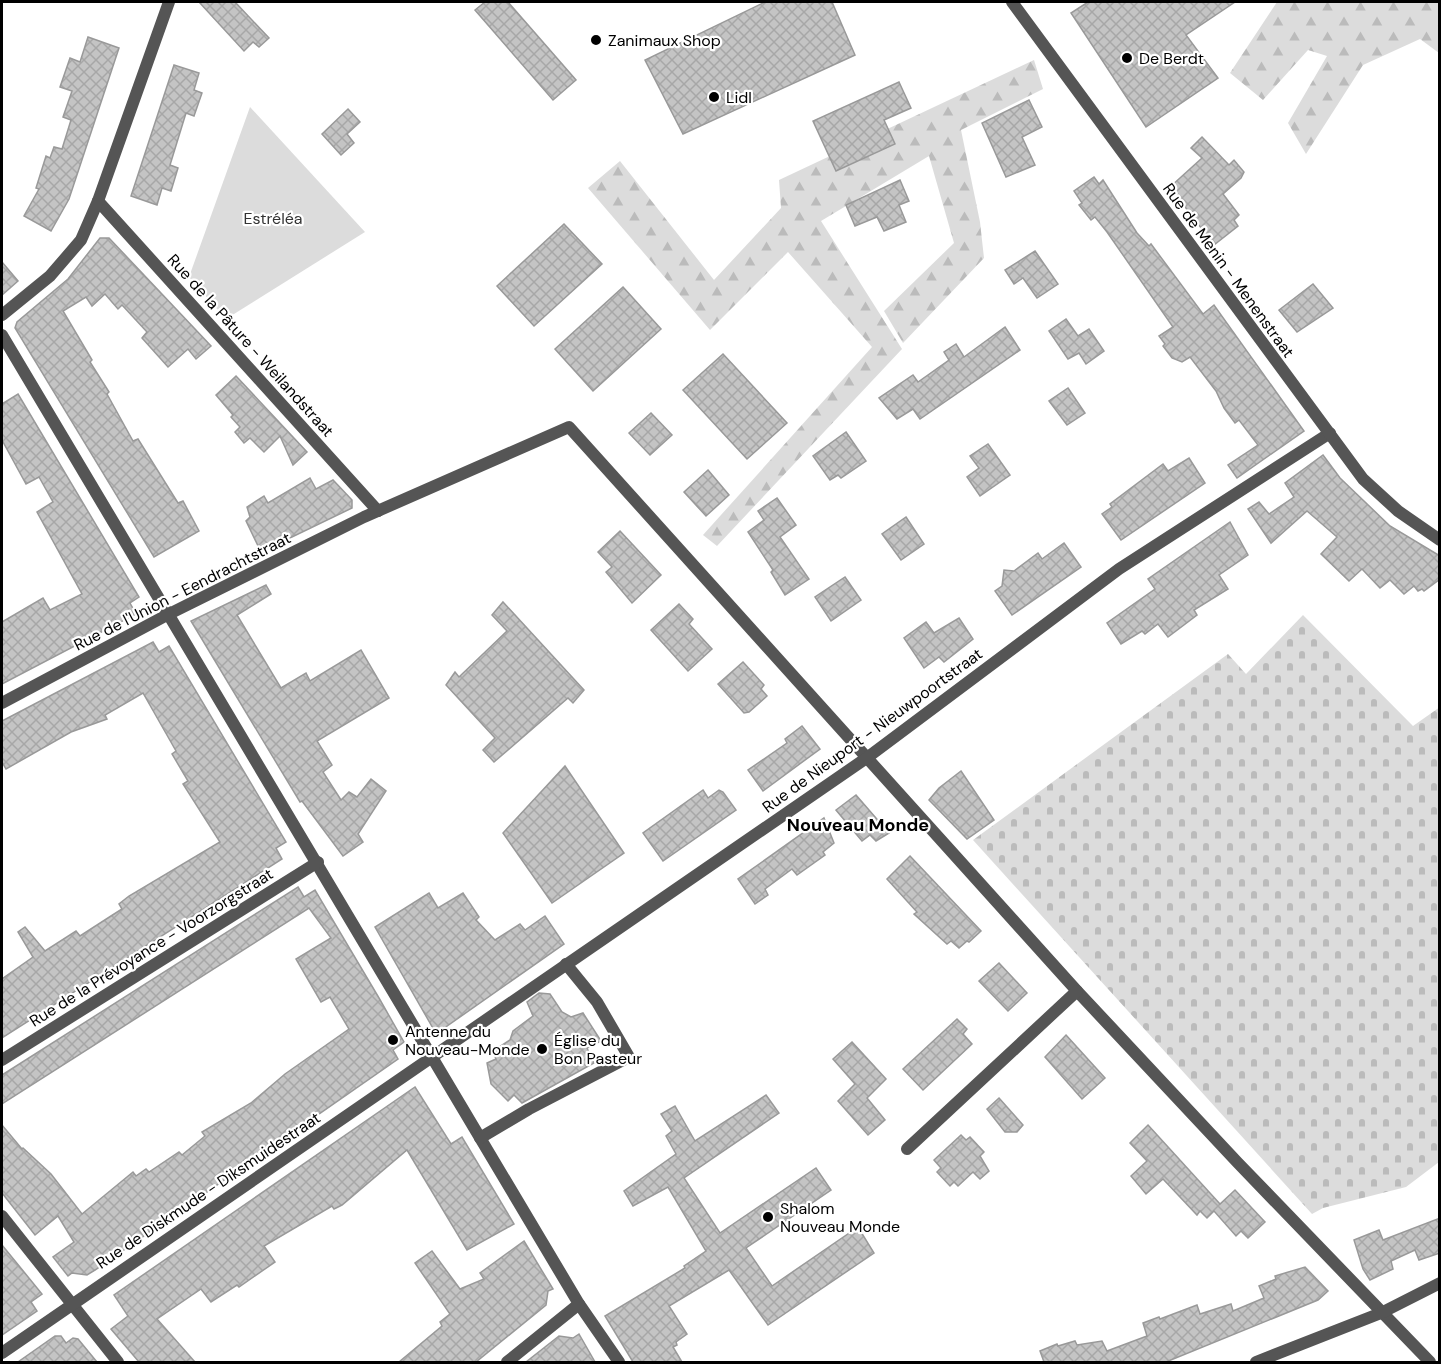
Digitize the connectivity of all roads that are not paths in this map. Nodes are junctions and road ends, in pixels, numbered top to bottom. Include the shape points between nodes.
1 (170, 2) edge
2 (1012, 2) edge
3 (98, 201) junction
4 (2, 315) edge
5 (2, 334) edge
6 (1330, 433) junction
7 (378, 511) junction
8 (1440, 540) edge
9 (167, 615) junction
10 (2, 703) edge
11 (868, 757) junction
12 (318, 862) junction
13 (566, 964) junction
14 (1077, 991) junction
15 (434, 1056) junction
16 (2, 1060) edge
17 (480, 1138) junction
18 (907, 1149) dead end
19 (2, 1216) edge
20 (1440, 1283) edge
21 (579, 1304) junction
22 (70, 1305) junction
23 (1381, 1312) junction
24 (2, 1353) edge
25 (118, 1362) edge
26 (507, 1362) edge
27 (619, 1362) edge
28 (1256, 1362) edge
29 (1430, 1362) edge

1 - 3 street
2 - 6 street, Rue de Menin - Menenstraat
3 - 4 street via 81,240 63,264
3 - 7 street, Rue de la Pâture - Weilandstraat
5 - 9 street
6 - 8 street, Rue de Menin - Menenstraat via 1363,479
6 - 11 street, Rue de Nieuport - Nieuwpoortstraat via 1119,569
7 - 9 street, Rue de l'Union - Eendrachtstraat
7 - 11 street, Rue de l'Union - Eendrachtstraat via 569,427
9 - 10 street, Rue de l'Union - Eendrachtstraat
9 - 12 street
11 - 13 street, Rue de Nieuport - Nieuwpoortstraat
11 - 14 street
12 - 15 street
12 - 16 street, Rue de la Prévoyance - Voorzorgstraat
13 - 15 street, Rue de Nieuport - Nieuwpoortstraat
13 - 17 street via 597,1002 629,1058
14 - 18 street
14 - 23 street
15 - 17 street
15 - 22 street, Rue de Diskmude - Diksmuidestraat
17 - 21 street
19 - 22 street
20 - 23 street
21 - 26 street
21 - 27 street
22 - 24 street, Rue de Diskmude - Diksmuidestraat
22 - 25 street
23 - 28 street
23 - 29 street

